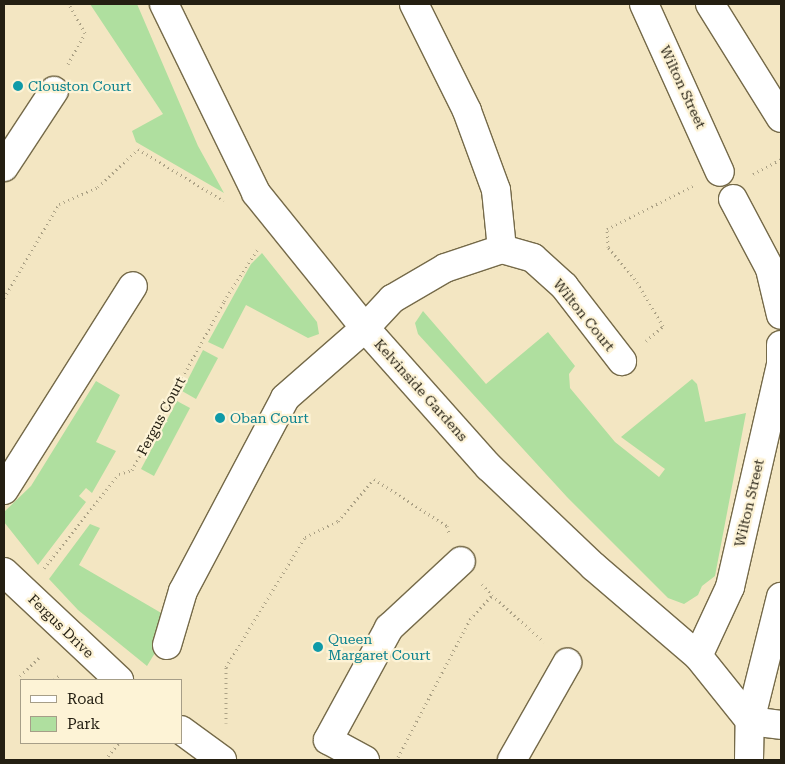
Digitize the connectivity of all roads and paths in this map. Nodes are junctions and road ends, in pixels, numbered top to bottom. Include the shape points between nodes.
1 (69, 4) edge
2 (164, 4) edge
3 (414, 4) edge
4 (644, 4) edge
5 (710, 4) edge
6 (54, 91) joint
7 (781, 118) edge
8 (781, 159) edge
9 (4, 167) edge
10 (720, 172) joint
11 (756, 174) dead end
12 (215, 197) dead end
13 (734, 199) dead end
14 (280, 225) junction
15 (502, 250) junction
16 (133, 286) dead end
17 (4, 298) edge
18 (781, 315) edge
19 (365, 328) junction
20 (781, 346) edge
21 (622, 361) joint
22 (4, 490) edge
23 (419, 510) dead end
24 (461, 560) dead end
25 (4, 572) edge
26 (26, 592) junction
27 (781, 597) edge
28 (167, 645) dead end
29 (41, 656) dead end
30 (698, 656) junction
31 (567, 663) joint
32 (60, 675) dead end
33 (20, 676) dead end
34 (55, 679) edge
35 (118, 679) edge
36 (750, 720) junction
37 (781, 725) edge
38 (182, 731) edge
39 (118, 744) edge
40 (108, 756) dead end
41 (216, 756) edge
42 (365, 760) edge
43 (396, 760) edge
44 (512, 760) edge
45 (749, 760) edge

1 - 6 path via 85,32
2 - 14 street, Kelvinside Gardens via 256,193
3 - 15 street via 467,111 496,190
4 - 10 street, Wilton Street
5 - 7 street
6 - 9 street
8 - 11 path
10 - 21 path via 607,229 608,247 635,279 664,326
12 - 17 path via 138,149 98,187 58,204
13 - 18 street via 770,269
14 - 19 street, Kelvinside Gardens
14 - 26 path, Fergus Court via 248,258 132,470 119,474
15 - 19 street via 445,268 392,299
15 - 21 street, Wilton Court via 533,258 564,286
16 - 22 street
19 - 28 street via 285,398 183,591
19 - 30 street, Kelvinside Gardens via 489,466 593,566
20 - 30 street, Wilton Street via 781,365 730,587
23 - 41 path via 374,479 338,521 305,537 226,667 226,726
24 - 42 street via 389,628 328,740
25 - 26 street, Fergus Drive
26 - 35 street, Fergus Drive via 63,632
27 - 36 street
29 - 33 path
30 - 36 street, Kelvinside Gardens
31 - 43 path via 492,595 465,627
31 - 44 street
32 - 34 path
36 - 37 street
36 - 45 street
38 - 41 street
39 - 40 path

